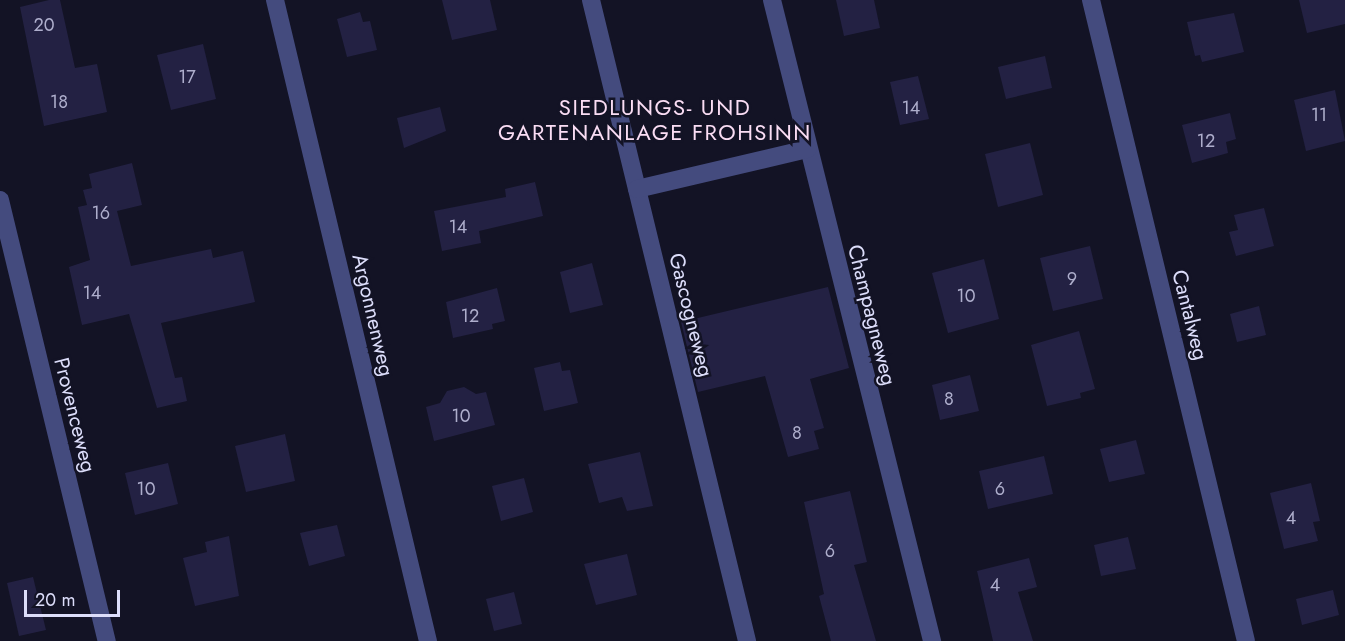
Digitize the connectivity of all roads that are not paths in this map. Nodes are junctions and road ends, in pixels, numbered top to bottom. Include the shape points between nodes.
1 (275, 0) edge
2 (591, 0) edge
3 (772, 0) edge
4 (1090, 0) edge
5 (807, 149) junction
6 (637, 189) junction
7 (0, 200) edge
8 (107, 641) edge
9 (428, 641) edge
10 (747, 641) edge
11 (932, 641) edge
12 (1246, 641) edge

1 - 9 lane, Argonnenweg
2 - 6 lane, Gascogneweg
3 - 5 lane, Champagneweg
4 - 12 lane, Cantalweg
5 - 6 lane
5 - 11 lane, Champagneweg
6 - 10 lane, Gascogneweg
7 - 8 lane, Provenceweg

